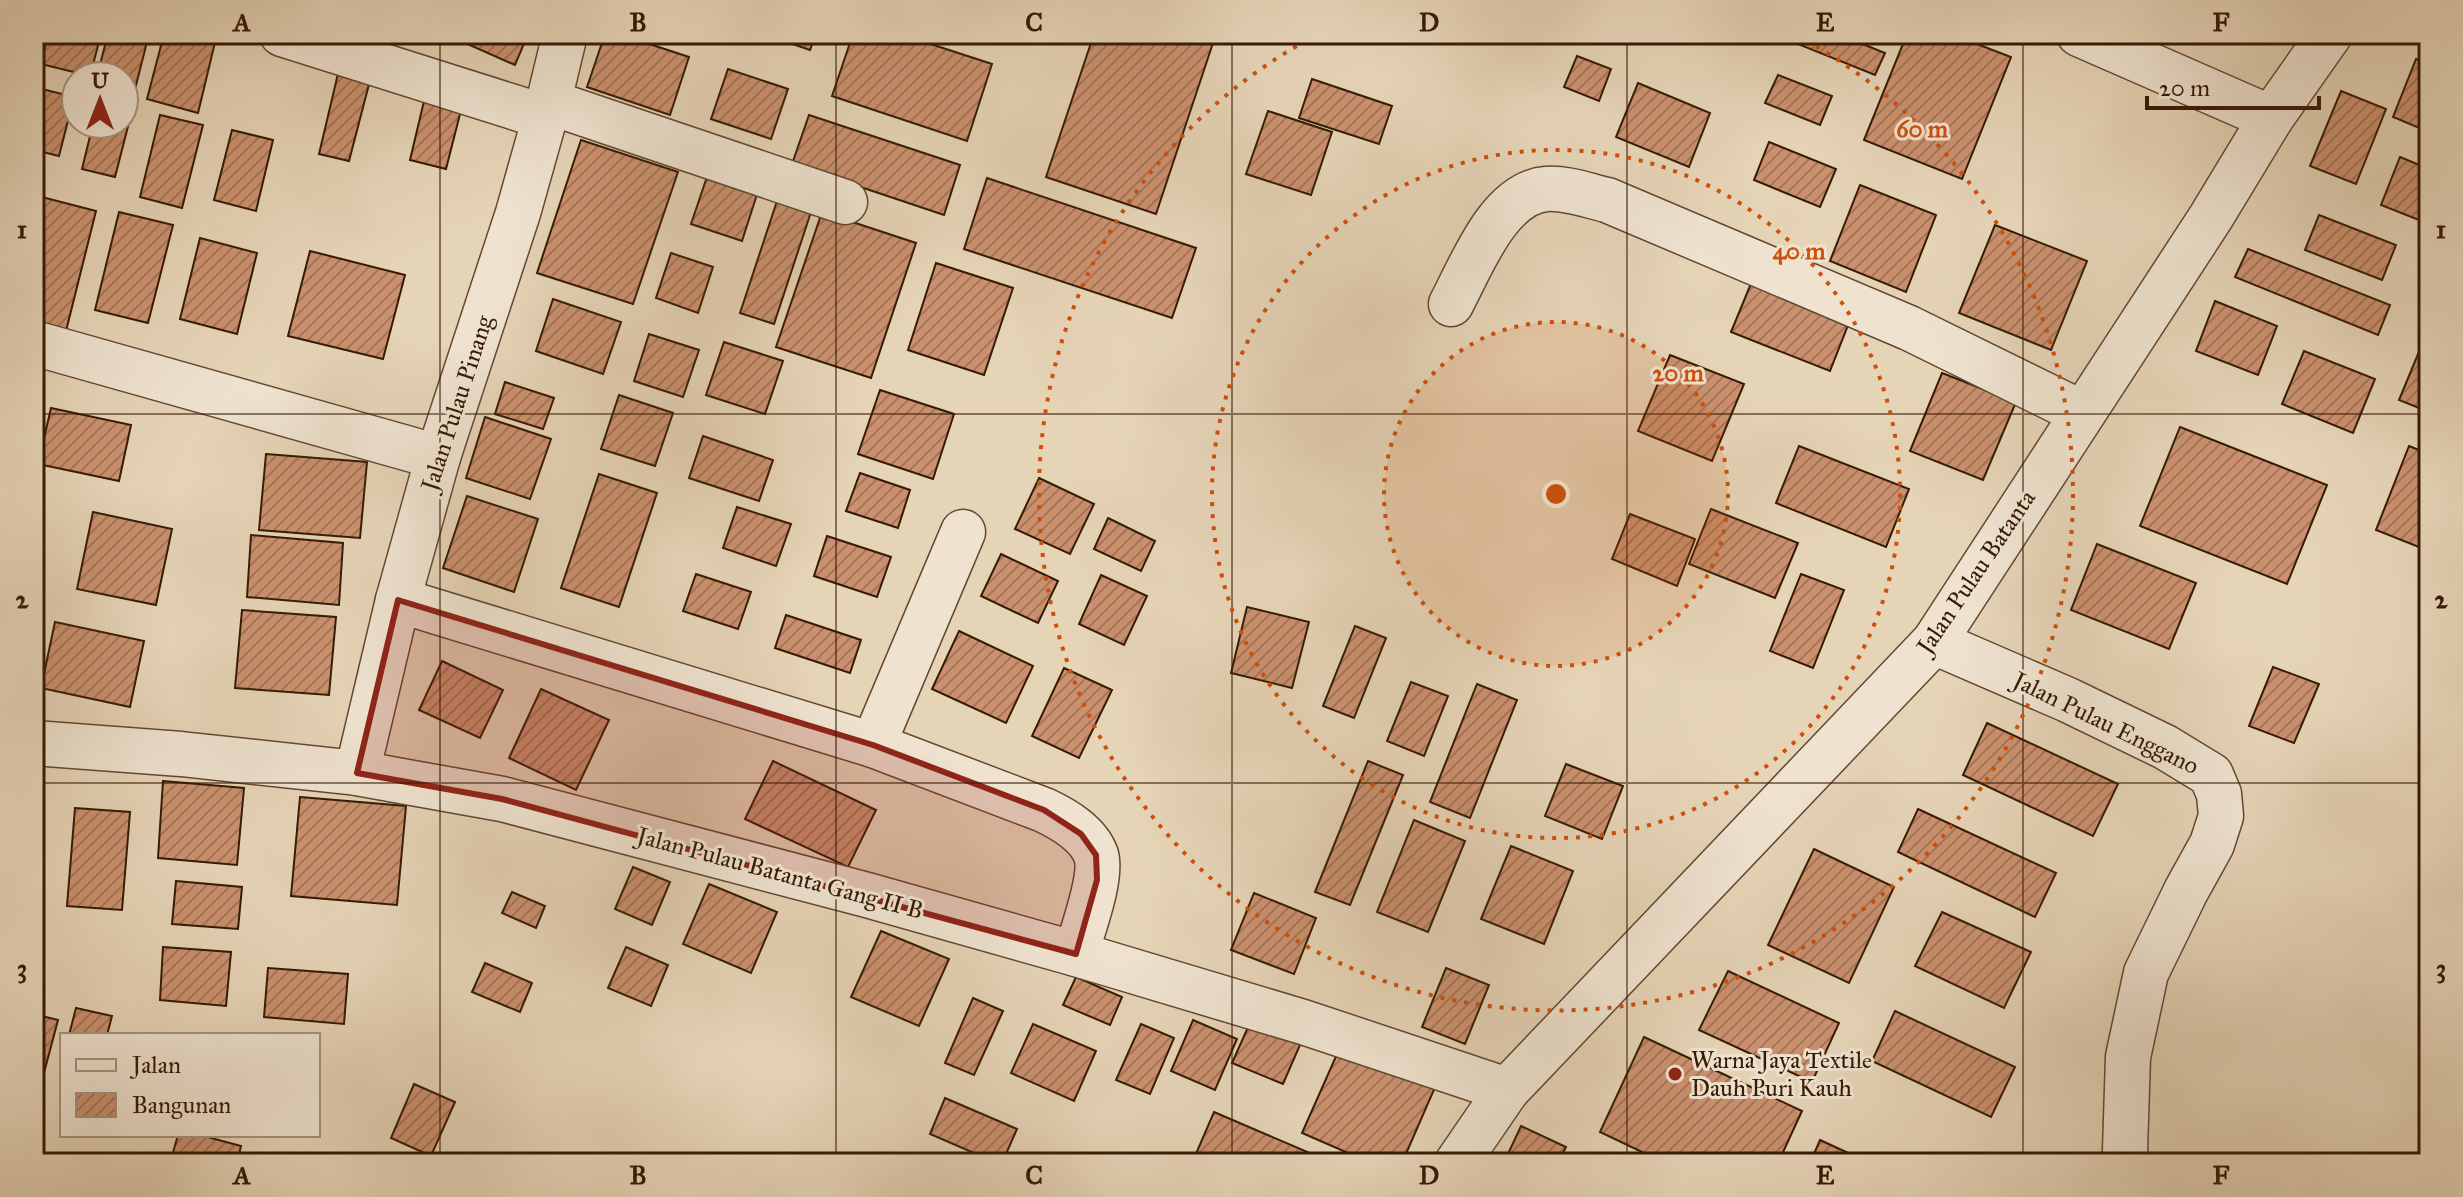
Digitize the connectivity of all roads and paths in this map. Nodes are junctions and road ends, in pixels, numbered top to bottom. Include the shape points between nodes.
1 (282, 34) edge
2 (565, 34) edge
3 (2079, 34) edge
4 (2330, 34) edge
5 (547, 110) junction
6 (2271, 118) junction
7 (845, 202) dead end
8 (1451, 304) dead end
9 (34, 343) edge
10 (2082, 413) junction
11 (438, 457) junction
12 (963, 532) dead end
13 (398, 600) junction
14 (1934, 642) junction
15 (34, 743) edge
16 (873, 745) junction
17 (357, 773) junction
18 (1076, 954) junction
19 (1507, 1090) junction
20 (1457, 1163) edge
21 (2127, 1163) edge

1 - 5 street
2 - 5 street, Jalan Pulau Pinang
3 - 6 street
4 - 6 street, Jalan Pulau Batanta
5 - 7 street
5 - 11 street, Jalan Pulau Pinang
6 - 10 street, Jalan Pulau Batanta
8 - 10 street via 1491,229 1517,198 1546,189 1573,193 1607,200 1909,328
9 - 11 street
10 - 14 street, Jalan Pulau Batanta
11 - 13 street, Jalan Pulau Pinang
12 - 16 street
13 - 16 street
13 - 17 street, Jalan Pulau Pinang
14 - 19 street, Jalan Pulau Batanta
14 - 21 street, Jalan Pulau Enggano via 2165,747 2211,775 2219,794 2221,816 2212,844 2146,973 2128,1057
15 - 17 street, Jalan Pulau Batanta Gang II B
16 - 18 street via 1044,810 1081,834 1096,855 1097,880
17 - 18 street, Jalan Pulau Batanta Gang II B via 502,799
18 - 19 street, Jalan Pulau Batanta Gang II B
19 - 20 street, Jalan Pulau Batanta

